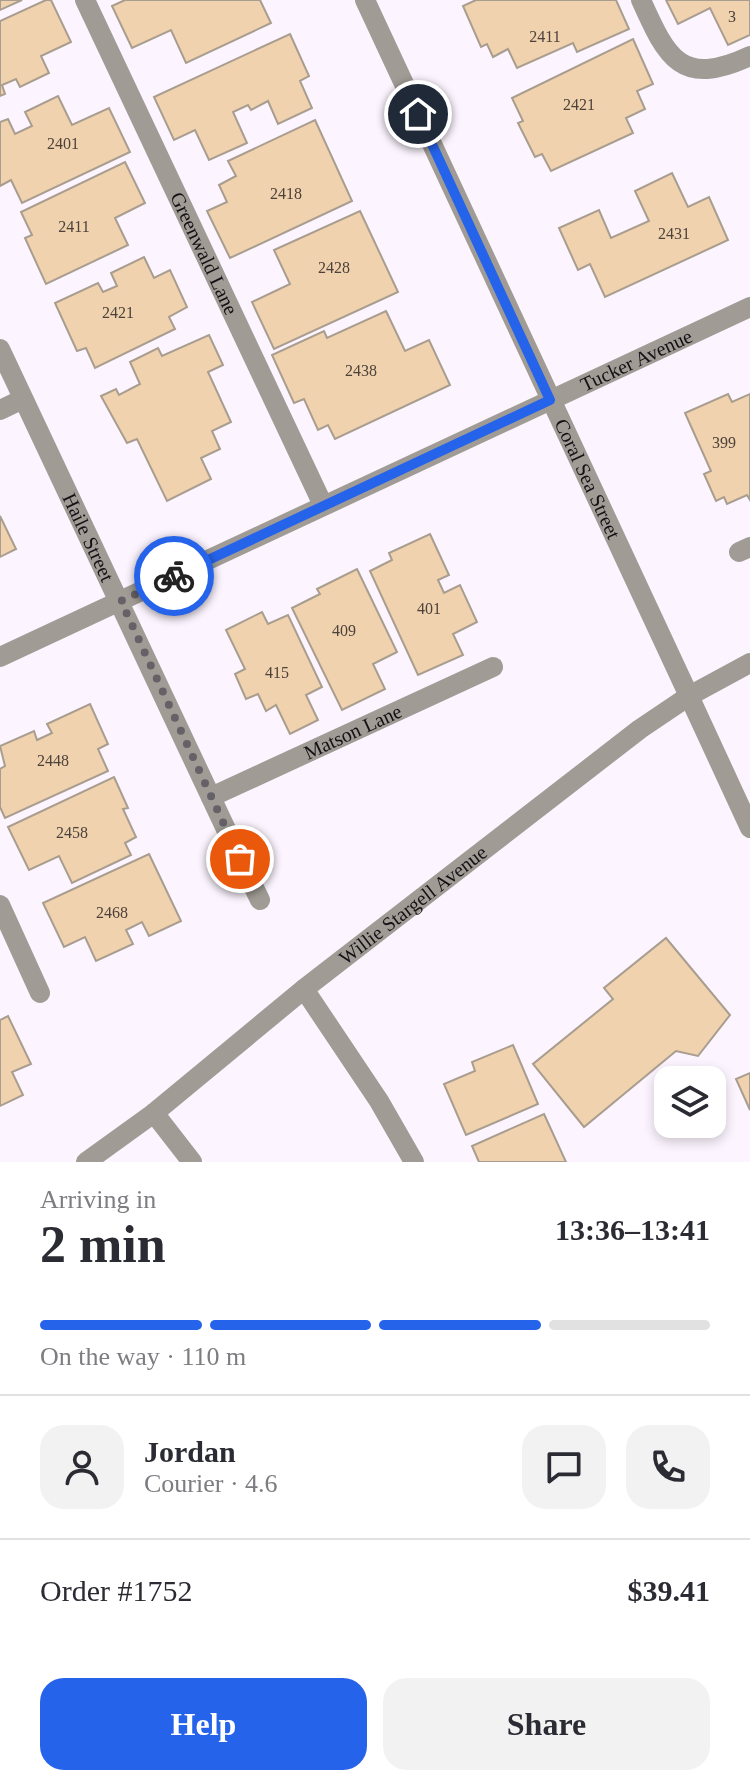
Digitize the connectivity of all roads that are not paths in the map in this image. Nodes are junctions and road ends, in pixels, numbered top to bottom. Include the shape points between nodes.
1 (85, 0) edge
2 (365, 0) edge
3 (641, 0) edge
4 (750, 56) edge
5 (750, 307) edge
6 (0, 349) edge
7 (23, 399) junction
8 (550, 400) junction
9 (0, 410) edge
10 (323, 505) junction
11 (121, 601) junction
12 (0, 657) edge
13 (750, 663) edge
14 (493, 667) dead end
15 (689, 696) junction
16 (211, 797) junction
17 (750, 828) edge
18 (260, 900) dead end
19 (0, 905) edge
20 (304, 989) junction
21 (40, 993) dead end
22 (154, 1113) junction
23 (86, 1162) edge
24 (192, 1162) edge
25 (414, 1162) edge

1 - 10 street, Greenwald Lane
2 - 8 street, Coral Sea Street
3 - 4 street via 663,48 685,65 713,70
5 - 8 street, Tucker Avenue
6 - 7 street, Haile Street
7 - 9 street
7 - 11 street, Haile Street
8 - 10 street, Tucker Avenue
8 - 15 street, Coral Sea Street
10 - 11 street, Tucker Avenue
11 - 12 street, Tucker Avenue
11 - 16 street, Haile Street
13 - 15 street, Willie Stargell Avenue
14 - 16 street, Matson Lane
15 - 17 street, Coral Sea Street
15 - 20 street, Willie Stargell Avenue
16 - 18 street, Haile Street
19 - 21 street
20 - 22 street, Willie Stargell Avenue
20 - 25 street
22 - 23 street, Willie Stargell Avenue
22 - 24 street

